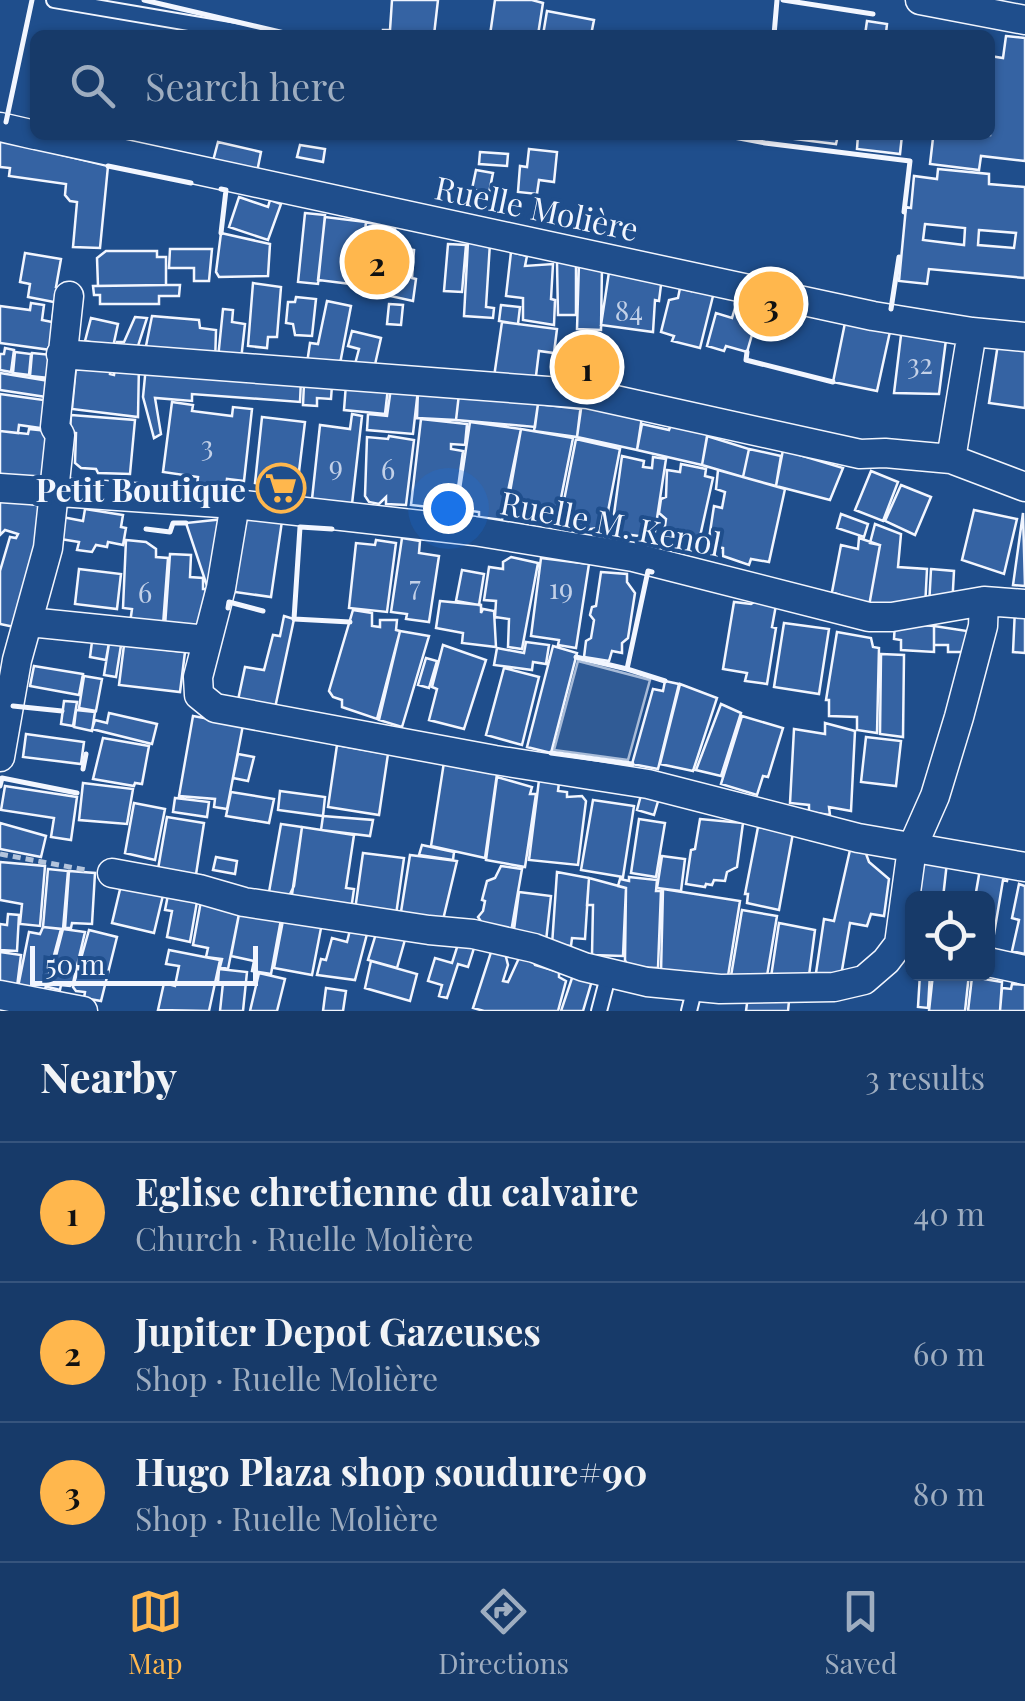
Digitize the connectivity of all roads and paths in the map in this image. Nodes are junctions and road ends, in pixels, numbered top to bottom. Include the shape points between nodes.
1 (54, 0) edge
2 (920, 0) edge
3 (1025, 20) edge
4 (231, 30) edge
5 (0, 127) edge
6 (30, 134) edge
7 (59, 140) edge
8 (68, 296) dead end
9 (972, 332) junction
10 (1025, 337) edge
11 (60, 354) junction
12 (951, 459) junction
13 (1025, 487) edge
14 (0, 488) edge
15 (53, 494) junction
16 (234, 504) junction
17 (984, 600) junction
18 (1025, 604) edge
19 (30, 622) junction
20 (207, 640) junction
21 (0, 757) edge
22 (912, 848) junction
23 (0, 854) edge
24 (1025, 867) edge
25 (112, 874) joint
26 (909, 891) edge
27 (905, 947) edge
28 (995, 964) edge
29 (1025, 970) edge
30 (609, 973) junction
31 (0, 995) edge
32 (692, 999) edge
33 (84, 1011) edge
34 (600, 1011) edge

1 - 4 lane
2 - 3 street
5 - 6 street, Ruelle Molière
7 - 9 street, Ruelle Molière
8 - 11 street
9 - 10 street, Ruelle Molière
9 - 12 street
11 - 12 street via 588,394 860,454
11 - 15 street
12 - 13 street
14 - 15 street, Ruelle M. Kenol
15 - 16 street, Ruelle M. Kenol
15 - 19 street
16 - 17 street, Ruelle M. Kenol via 632,557 869,617
16 - 20 street
17 - 18 street, Ruelle M. Kenol
17 - 22 street via 959,717
19 - 20 street
19 - 21 street
20 - 22 street via 199,695 214,708 648,784
22 - 24 street
22 - 26 street
23 - 25 path
25 - 30 street via 244,902 473,934
27 - 32 street via 864,980
28 - 29 street
30 - 32 street
30 - 34 lane
31 - 33 street

